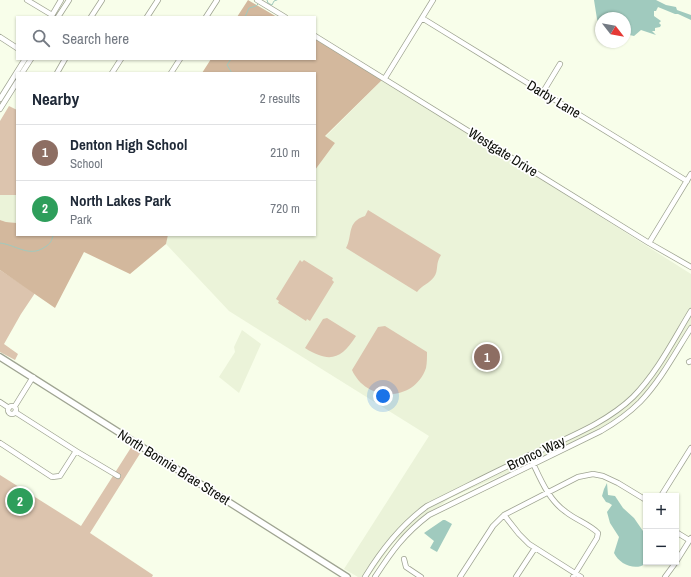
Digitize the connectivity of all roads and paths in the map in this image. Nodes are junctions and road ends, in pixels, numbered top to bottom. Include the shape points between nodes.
1 (27, 0) edge
2 (62, 0) edge
3 (70, 0) edge
4 (102, 0) edge
5 (158, 0) edge
6 (217, 0) edge
7 (257, 0) edge
8 (433, 0) edge
9 (51, 16) edge
10 (59, 16) edge
11 (92, 16) edge
12 (148, 16) edge
13 (207, 16) edge
14 (282, 16) edge
15 (422, 18) junction
16 (0, 37) edge
17 (316, 37) edge
18 (16, 47) edge
19 (24, 60) edge
20 (30, 60) edge
21 (64, 60) edge
22 (120, 60) edge
23 (179, 60) edge
24 (560, 64) dead end
25 (17, 72) edge
26 (23, 72) edge
27 (58, 72) edge
28 (113, 72) edge
29 (172, 72) edge
30 (16, 73) edge
31 (385, 78) junction
32 (16, 84) edge
33 (0, 85) edge
34 (6, 89) junction
35 (543, 92) junction
36 (0, 99) edge
37 (0, 109) edge
38 (691, 174) edge
39 (687, 180) junction
40 (649, 243) junction
41 (691, 267) edge
42 (691, 311) edge
43 (691, 328) edge
44 (0, 357) edge
45 (33, 377) junction
46 (0, 402) edge
47 (15, 406) junction
48 (9, 408) junction
49 (15, 412) junction
50 (0, 443) edge
51 (691, 448) edge
52 (76, 451) junction
53 (529, 455) junction
54 (533, 464) junction
55 (118, 476) dead end
56 (547, 492) junction
57 (663, 493) edge
58 (643, 498) edge
59 (504, 515) junction
60 (679, 534) edge
61 (690, 539) edge
62 (535, 548) junction
63 (679, 557) edge
64 (404, 559) dead end
65 (674, 565) edge
66 (574, 575) edge
67 (347, 577) edge
68 (365, 577) edge
69 (375, 577) edge
70 (421, 577) edge
71 (460, 577) edge
72 (516, 577) edge
73 (581, 577) edge
74 (665, 577) edge

1 - 9 street
2 - 9 street
3 - 10 street
4 - 11 street
5 - 12 street
6 - 13 street
7 - 14 street
8 - 15 street
15 - 31 street
15 - 35 street, Darby Lane
16 - 18 street
17 - 31 street, Westgate Drive
19 - 25 street
20 - 26 street
21 - 27 street
22 - 28 street
23 - 29 street
24 - 35 street
30 - 34 street
31 - 40 street, Westgate Drive
32 - 37 street
33 - 34 street
34 - 36 street
35 - 39 street, Darby Lane
38 - 39 street
39 - 40 street
40 - 41 street, Westgate Drive
42 - 53 street, Bronco Way via 648,380 624,405 582,431
43 - 54 street, Bronco Way via 655,384 631,410 601,431
44 - 45 main road, North Bonnie Brae Street
45 - 47 street
45 - 67 main road, North Bonnie Brae Street
46 - 48 street
47 - 48 street
47 - 49 street
48 - 49 street via 10,413
49 - 52 street
50 - 52 street via 52,476 60,476
51 - 57 street
52 - 55 street
53 - 54 street
53 - 68 street, Bronco Way via 427,506 392,538
54 - 56 street
54 - 69 street, Bronco Way via 429,515 395,546
56 - 58 street via 582,476 598,475 613,480
56 - 59 street
56 - 66 street via 565,512 598,534
59 - 62 street via 519,534
59 - 71 street via 493,526
60 - 61 street
61 - 63 street
62 - 66 street
62 - 72 street
64 - 70 street via 406,567
65 - 74 street
66 - 73 street

